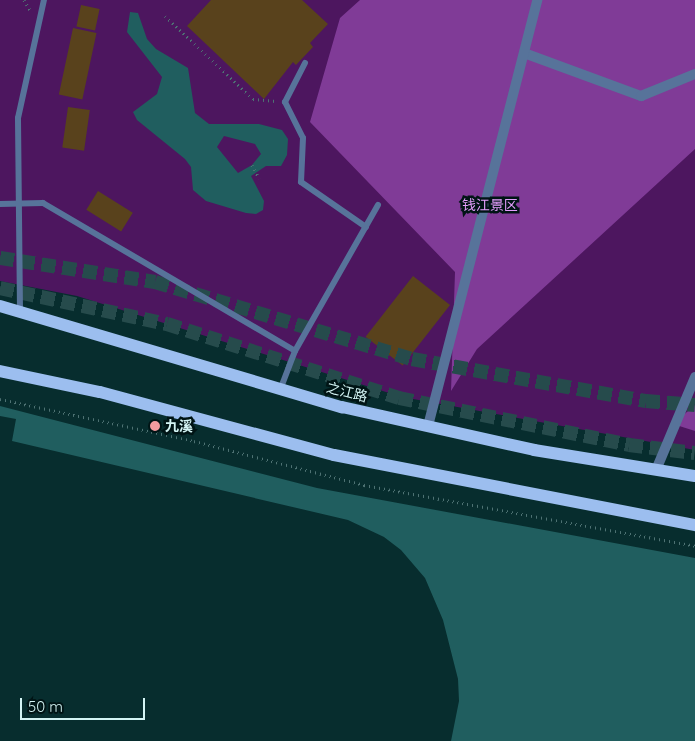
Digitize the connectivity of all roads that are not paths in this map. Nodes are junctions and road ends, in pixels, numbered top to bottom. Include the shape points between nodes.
1 (44, 0) edge
2 (537, 0) edge
3 (524, 52) junction
4 (305, 63) dead end
5 (695, 74) edge
6 (0, 204) edge
7 (378, 205) dead end
8 (366, 228) junction
9 (0, 306) edge
10 (20, 311) junction
11 (295, 351) junction
12 (0, 371) edge
13 (695, 377) edge
14 (280, 390) junction
15 (428, 426) junction
16 (656, 470) junction
17 (695, 476) edge
18 (695, 526) edge

1 - 10 lane via 18,118
2 - 3 street
3 - 5 street via 641,96
3 - 15 street
4 - 8 lane via 285,102 303,138 301,182
6 - 11 lane via 43,203
7 - 8 lane
8 - 11 lane
9 - 10 main road, 之江路
10 - 14 main road, 之江路
11 - 14 lane
12 - 18 main road via 100,392 334,455
13 - 16 street
14 - 15 main road, 之江路
15 - 16 main road, 之江路 via 534,450
16 - 17 main road, 之江路

